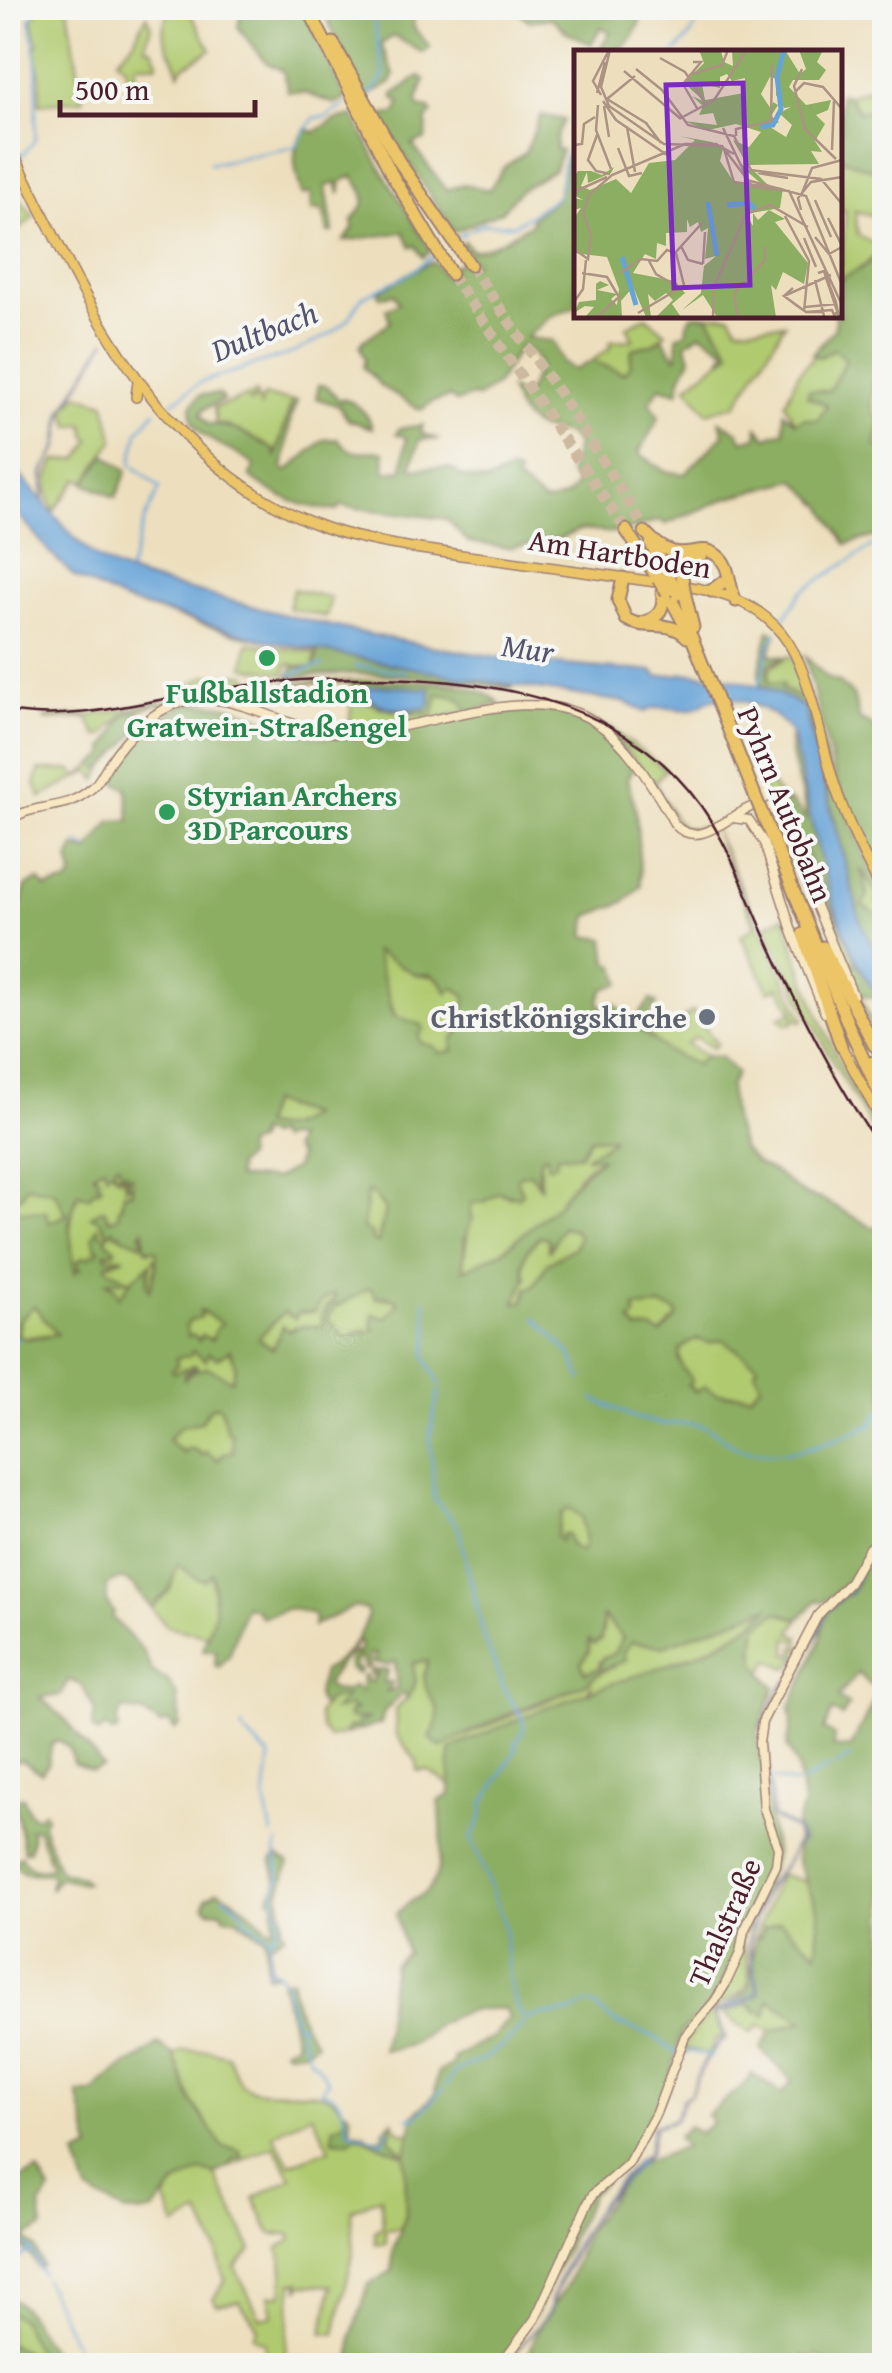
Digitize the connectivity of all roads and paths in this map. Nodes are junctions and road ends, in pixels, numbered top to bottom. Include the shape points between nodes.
1 (308, 8) edge
2 (316, 8) edge
3 (350, 86) junction
4 (367, 117) junction
5 (8, 142) edge
6 (470, 265) tunnel mouth
7 (451, 274) tunnel mouth
8 (138, 380) junction
9 (136, 397) dead end
10 (626, 530) tunnel mouth
11 (606, 575) joint
12 (636, 580) joint
13 (622, 585) junction
14 (668, 586) junction
15 (721, 588) junction
16 (736, 600) joint
17 (700, 649) junction
18 (762, 805) junction
19 (8, 818) edge
20 (728, 819) junction
21 (759, 831) junction
22 (788, 882) junction
23 (884, 895) edge
24 (815, 930) junction
25 (841, 1046) junction
26 (874, 1046) junction
27 (884, 1064) edge
28 (884, 1084) edge
29 (884, 1104) edge
30 (884, 1125) edge
31 (884, 1536) edge
32 (500, 2366) edge

1 - 3 highway
2 - 3 highway
3 - 4 highway
4 - 6 highway
4 - 7 highway
5 - 8 main road, Am Hartboden via 96,317
8 - 9 main road
8 - 11 main road, Am Hartboden via 217,466 294,515 378,542
10 - 14 highway, Pyhrn Autobahn
11 - 13 highway
12 - 13 highway
12 - 15 main road, Am Hartboden
13 - 14 highway via 624,612 640,622 658,615
13 - 17 highway via 619,607 629,622 673,626
14 - 15 highway, bridge via 689,561 707,555 722,565
14 - 15 highway, Pyhrn Autobahn via 644,529 673,554 718,555 726,568
14 - 17 highway, Pyhrn Autobahn
14 - 17 highway, Pyhrn Autobahn
15 - 16 highway
16 - 23 main road, Am Hartboden via 796,653 836,789
17 - 18 highway, Pyhrn Autobahn
18 - 20 main road
18 - 21 main road via 752,814
18 - 22 highway, Pyhrn Autobahn
18 - 24 highway, Pyhrn Autobahn
18 - 26 main road via 779,816
19 - 20 main road via 83,794 136,730 163,710 190,700 222,700 303,728 350,733 507,706 567,710 613,733 674,825 701,834
20 - 21 main road via 746,819
21 - 25 main road
22 - 25 highway
22 - 29 highway, Pyhrn Autobahn
24 - 26 highway
24 - 28 highway, Pyhrn Autobahn
25 - 30 main road
26 - 27 main road
31 - 32 main road, Thalstraße via 818,1614 762,1722 764,1808 778,1848 776,1865 725,1985 689,2028 667,2092 635,2151 594,2194 535,2319

